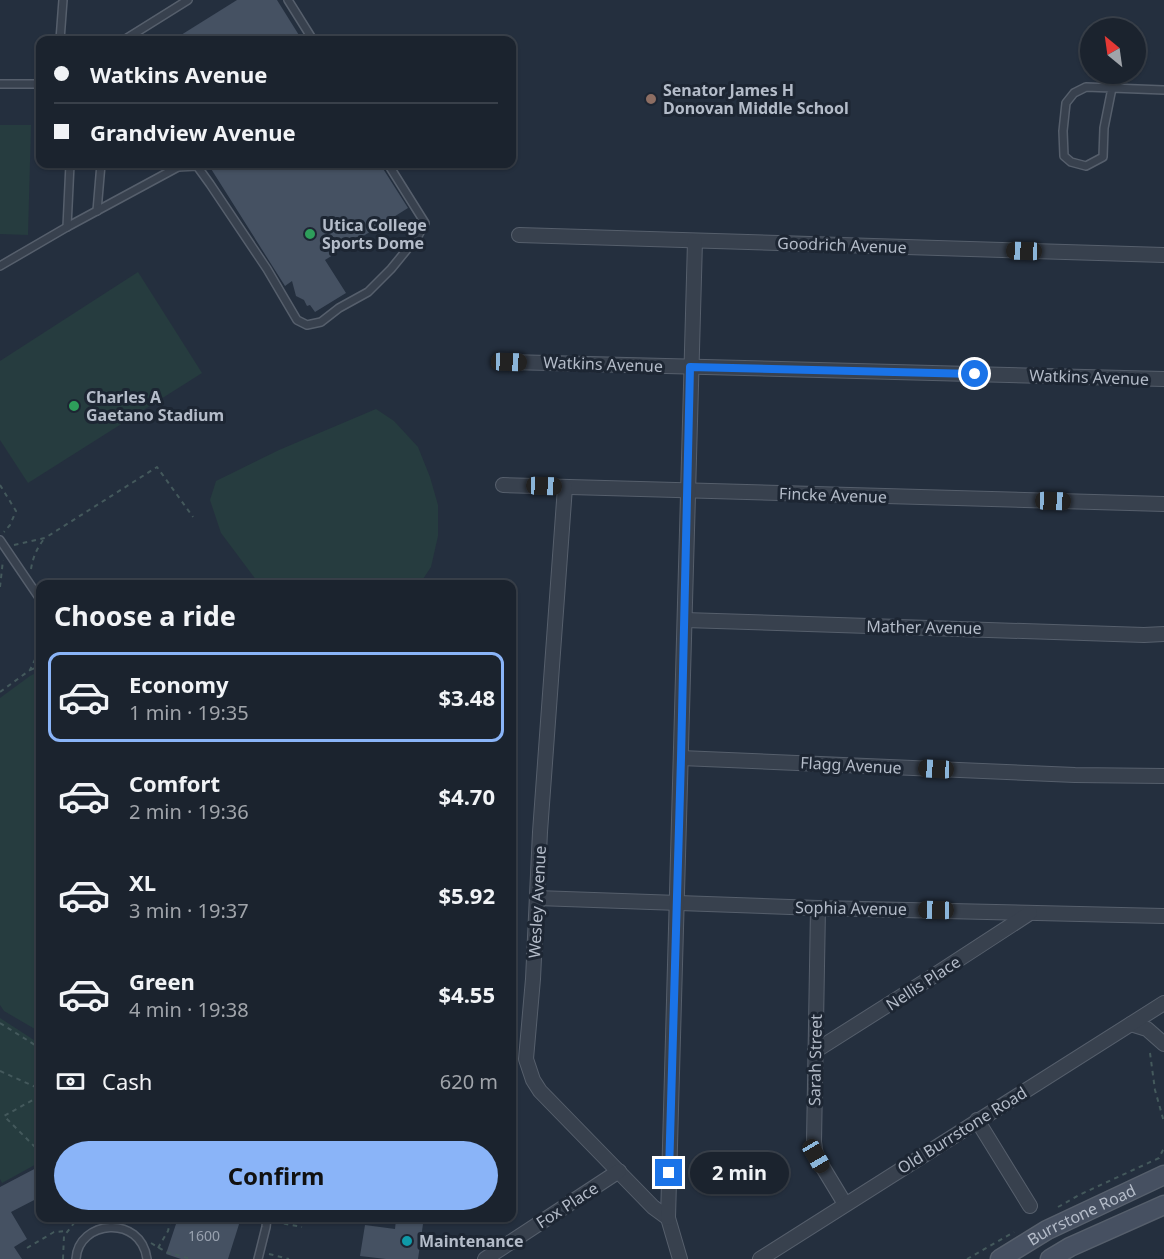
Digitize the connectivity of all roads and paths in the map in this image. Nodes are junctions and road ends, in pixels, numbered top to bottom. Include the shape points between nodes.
1 (63, 0) edge
2 (188, 0) edge
3 (288, 0) edge
4 (60, 36) edge
5 (130, 36) edge
6 (310, 36) edge
7 (0, 84) edge
8 (36, 84) edge
9 (1112, 88) junction
10 (1164, 90) edge
11 (70, 168) edge
12 (101, 168) edge
13 (172, 168) edge
14 (198, 168) edge
15 (391, 168) edge
16 (97, 211) junction
17 (68, 227) junction
18 (519, 235) dead end
19 (695, 241) junction
20 (1164, 255) edge
21 (0, 266) edge
22 (509, 362) dead end
23 (690, 367) junction
24 (1164, 380) edge
25 (503, 485) dead end
26 (0, 486) edge
27 (565, 487) junction
28 (687, 490) junction
29 (1164, 504) edge
30 (193, 517) dead end
31 (45, 538) junction
32 (2, 541) edge
33 (29, 580) junction
34 (0, 587) edge
35 (36, 592) edge
36 (685, 620) junction
37 (1164, 634) edge
38 (36, 657) edge
39 (36, 668) edge
40 (30, 670) junction
41 (0, 692) edge
42 (681, 758) junction
43 (1164, 776) edge
44 (537, 898) junction
45 (677, 903) junction
46 (819, 908) junction
47 (1030, 913) junction
48 (1164, 916) edge
49 (1164, 1003) edge
50 (0, 1023) edge
51 (1131, 1024) junction
52 (1164, 1044) edge
53 (35, 1045) joint
54 (36, 1049) edge
55 (815, 1051) junction
56 (1150, 1053) dead end
57 (0, 1071) edge
58 (36, 1087) edge
59 (36, 1098) edge
60 (1, 1117) edge
61 (977, 1120) junction
62 (1164, 1122) edge
63 (36, 1148) edge
64 (619, 1170) junction
65 (1164, 1175) edge
66 (845, 1204) junction
67 (1164, 1205) edge
68 (1030, 1206) dead end
69 (668, 1218) junction
70 (75, 1222) edge
71 (170, 1222) edge
72 (267, 1222) edge
73 (276, 1222) edge
74 (302, 1227) dead end
75 (68, 1231) junction
76 (149, 1241) dead end
77 (27, 1248) dead end
78 (158, 1248) junction
79 (778, 1254) edge
80 (259, 1255) edge
81 (63, 1259) edge
82 (76, 1259) edge
83 (147, 1259) edge
84 (191, 1259) edge
85 (289, 1259) edge
86 (485, 1259) edge
87 (680, 1259) edge
88 (760, 1259) edge
89 (1000, 1259) edge
90 (1050, 1259) edge

1 - 4 lane
2 - 5 lane
3 - 6 lane
7 - 8 lane
9 - 9 lane via 1086,87 1074,93 1066,104 1064,156 1071,162 1086,166 1103,157
9 - 10 lane
11 - 17 lane
12 - 16 lane
13 - 16 lane
14 - 15 lane via 297,320 307,325 321,322 368,292 418,237 425,223
16 - 17 lane
17 - 21 lane
18 - 19 street, Goodrich Avenue
19 - 20 street, Goodrich Avenue
19 - 23 street
22 - 23 street, Watkins Avenue
23 - 24 street, Watkins Avenue
23 - 28 street
25 - 27 street, Fincke Avenue
26 - 32 path via 16,511
27 - 28 street, Fincke Avenue
27 - 44 street, Wesley Avenue
28 - 29 street, Fincke Avenue
28 - 36 street
30 - 31 path via 157,467
31 - 32 path
31 - 33 path via 32,560
32 - 33 lane
32 - 34 path
33 - 35 lane
36 - 37 street, Mather Avenue
36 - 42 street
38 - 40 path
39 - 40 path
40 - 41 path
42 - 43 street, Flagg Avenue
42 - 45 street
44 - 45 street, Sophia Avenue
44 - 64 street, Wesley Avenue via 528,1070 540,1090
45 - 46 street, Sophia Avenue
45 - 69 street
46 - 47 street, Sophia Avenue
46 - 55 street, Sarah Street
47 - 48 street, Sophia Avenue
47 - 55 street, Nellis Place
49 - 51 street, Old Burrstone Road
50 - 53 path
51 - 52 street via 1147,1029
51 - 61 street, Old Burrstone Road
53 - 54 path
55 - 66 street, Sarah Street via 816,1156
56 - 62 path
57 - 58 path
59 - 60 path
60 - 63 path
61 - 66 street, Old Burrstone Road
61 - 68 street
64 - 69 street, Wesley Avenue
64 - 86 street, Fox Place
65 - 89 street, Burrstone Road via 1047,1230
66 - 79 street, Old Burrstone Road
67 - 90 street, Burrstone Road
69 - 87 street
70 - 75 path
71 - 78 path
72 - 80 lane
73 - 74 path
75 - 77 path via 54,1232
75 - 81 path via 64,1236
76 - 78 path
78 - 84 path
79 - 88 street, Old Burrstone Road
80 - 85 path
82 - 83 lane via 84,1239 111,1227 124,1229 140,1240

